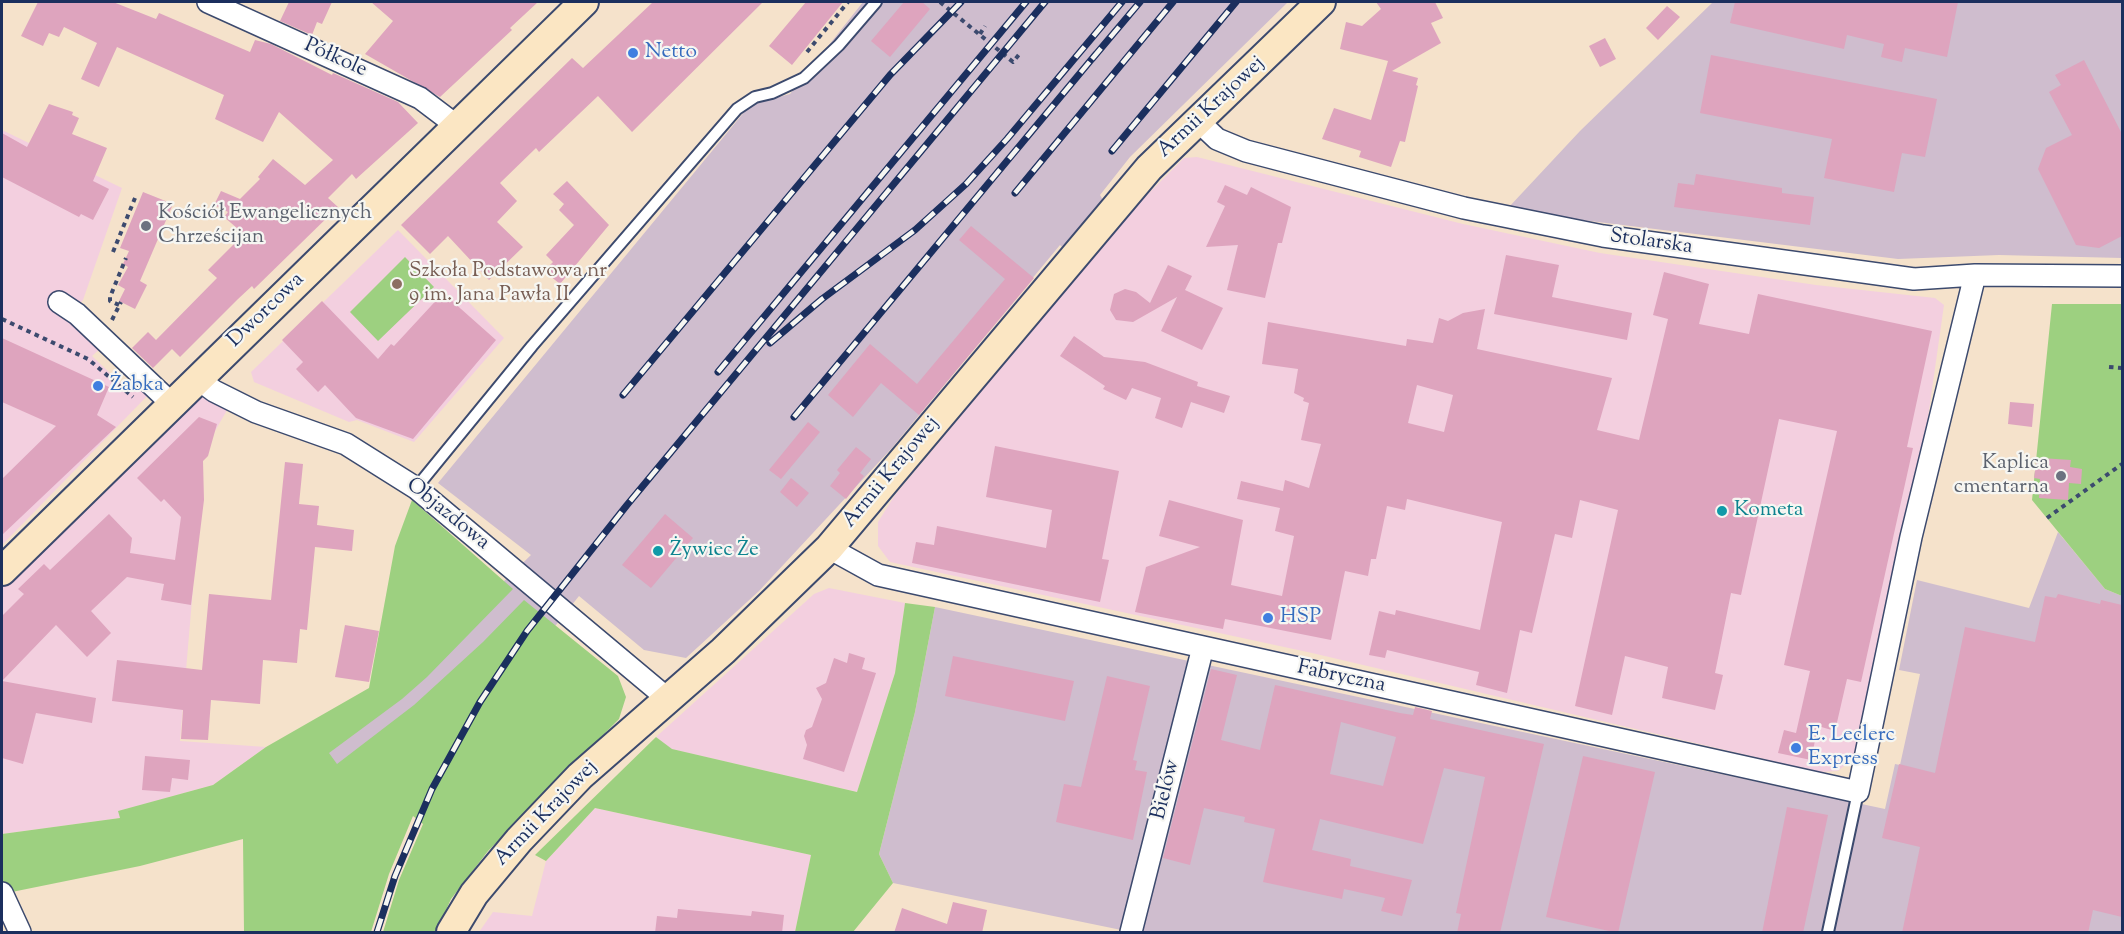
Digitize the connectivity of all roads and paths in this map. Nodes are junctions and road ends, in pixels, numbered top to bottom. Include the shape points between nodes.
1 (208, 2) edge
2 (584, 2) edge
3 (848, 2) edge
4 (876, 2) edge
5 (940, 2) edge
6 (1321, 2) edge
7 (946, 3) edge
8 (986, 26) dead end
9 (980, 34) junction
10 (1021, 52) dead end
11 (804, 78) junction
12 (1198, 121) junction
13 (456, 126) junction
14 (135, 198) dead end
15 (113, 252) dead end
16 (126, 258) dead end
17 (1976, 275) junction
18 (2122, 276) edge
19 (59, 302) dead end
20 (2, 319) edge
21 (109, 327) dead end
22 (2109, 367) dead end
23 (2122, 368) edge
24 (198, 379) junction
25 (136, 399) dead end
26 (172, 404) junction
27 (2122, 464) edge
28 (416, 488) junction
29 (2047, 518) dead end
30 (830, 548) junction
31 (2, 572) edge
32 (1203, 647) junction
33 (668, 699) junction
34 (1858, 792) junction
35 (2, 893) edge
36 (20, 933) edge
37 (451, 933) edge
38 (1131, 933) edge
39 (1828, 933) edge

1 - 13 street, Półkole via 420,98
2 - 13 street, Dworcowa
3 - 11 path via 794,67
4 - 11 lane
5 - 7 path
6 - 12 street, Armii Krajowej
7 - 9 path
8 - 9 path
9 - 10 path via 1013,62
11 - 28 lane via 755,97 737,109 532,346
12 - 17 street, Stolarska via 1216,139 1246,151 1464,208 1603,237 1914,279
12 - 30 street, Armii Krajowej via 1117,203
13 - 24 street, Dworcowa
14 - 15 path
16 - 21 path via 110,297 110,301 120,304
17 - 18 street, Stolarska
17 - 34 street via 1911,537
19 - 26 street via 77,314
20 - 25 path via 88,358
22 - 23 path
24 - 26 street, Dworcowa
24 - 28 street, Objazdowa via 266,417 346,444
26 - 31 street, Dworcowa
27 - 29 path
28 - 33 street, Objazdowa
30 - 32 street, Fabryczna via 878,575
30 - 33 street, Armii Krajowej
32 - 34 street, Fabryczna
32 - 38 street, Bielów
33 - 37 street, Armii Krajowej via 580,776 519,840 474,894
34 - 39 lane
35 - 36 street

